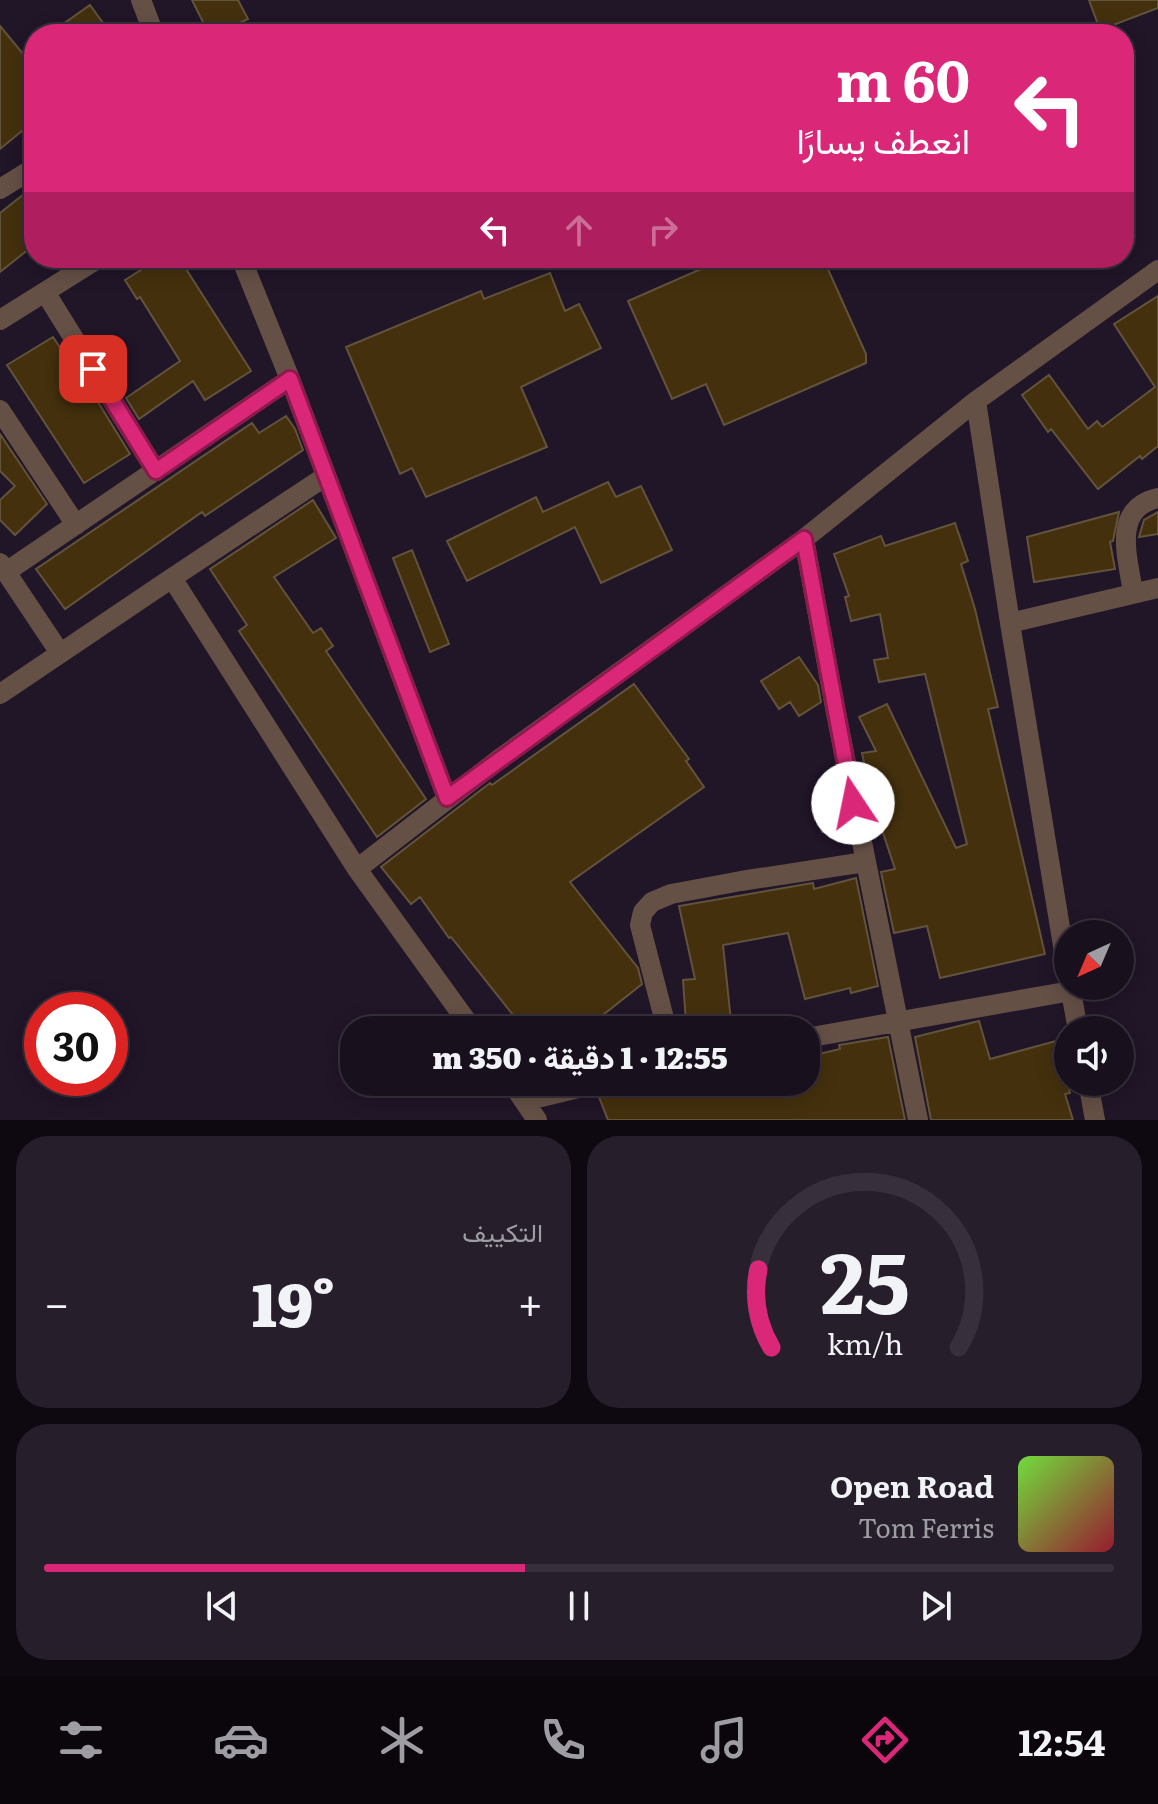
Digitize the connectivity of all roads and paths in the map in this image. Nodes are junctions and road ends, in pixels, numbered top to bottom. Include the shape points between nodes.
1 (141, 0) edge
2 (150, 24) edge
3 (24, 174) edge
4 (0, 189) edge
5 (83, 268) edge
6 (245, 268) edge
7 (1158, 270) edge
8 (45, 292) junction
9 (0, 320) edge
10 (290, 379) junction
11 (976, 401) junction
12 (0, 410) edge
13 (156, 471) junction
14 (326, 476) junction
15 (1158, 498) edge
16 (76, 525) junction
17 (804, 539) junction
18 (3, 567) edge
19 (172, 578) junction
20 (1158, 588) edge
21 (1133, 593) junction
22 (1010, 623) junction
23 (60, 653) junction
24 (0, 694) edge
25 (447, 798) junction
26 (865, 862) junction
27 (357, 869) junction
28 (1059, 920) edge
29 (1054, 987) edge
30 (463, 1016) edge
31 (663, 1016) edge
32 (898, 1020) junction
33 (820, 1035) edge
34 (519, 1096) edge
35 (572, 1096) edge
36 (1091, 1096) edge
37 (531, 1115) edge
38 (918, 1120) edge
39 (1095, 1120) edge

1 - 2 street
3 - 4 street
5 - 8 street
6 - 10 street
7 - 11 street
8 - 9 street
8 - 13 street
10 - 13 street
10 - 14 street
11 - 17 street
11 - 22 street
12 - 16 street
13 - 16 street
14 - 19 street
14 - 25 street
15 - 21 street via 1148,500 1127,520
16 - 18 street
17 - 25 street
17 - 26 street
18 - 23 street
19 - 23 street
19 - 27 street
20 - 21 street
21 - 22 street
22 - 28 street
23 - 24 street
25 - 27 street
26 - 31 street via 727,883 652,902 640,925
26 - 32 street
27 - 30 street
29 - 32 street
32 - 33 street
32 - 38 street
34 - 37 street
35 - 37 street
36 - 39 street

